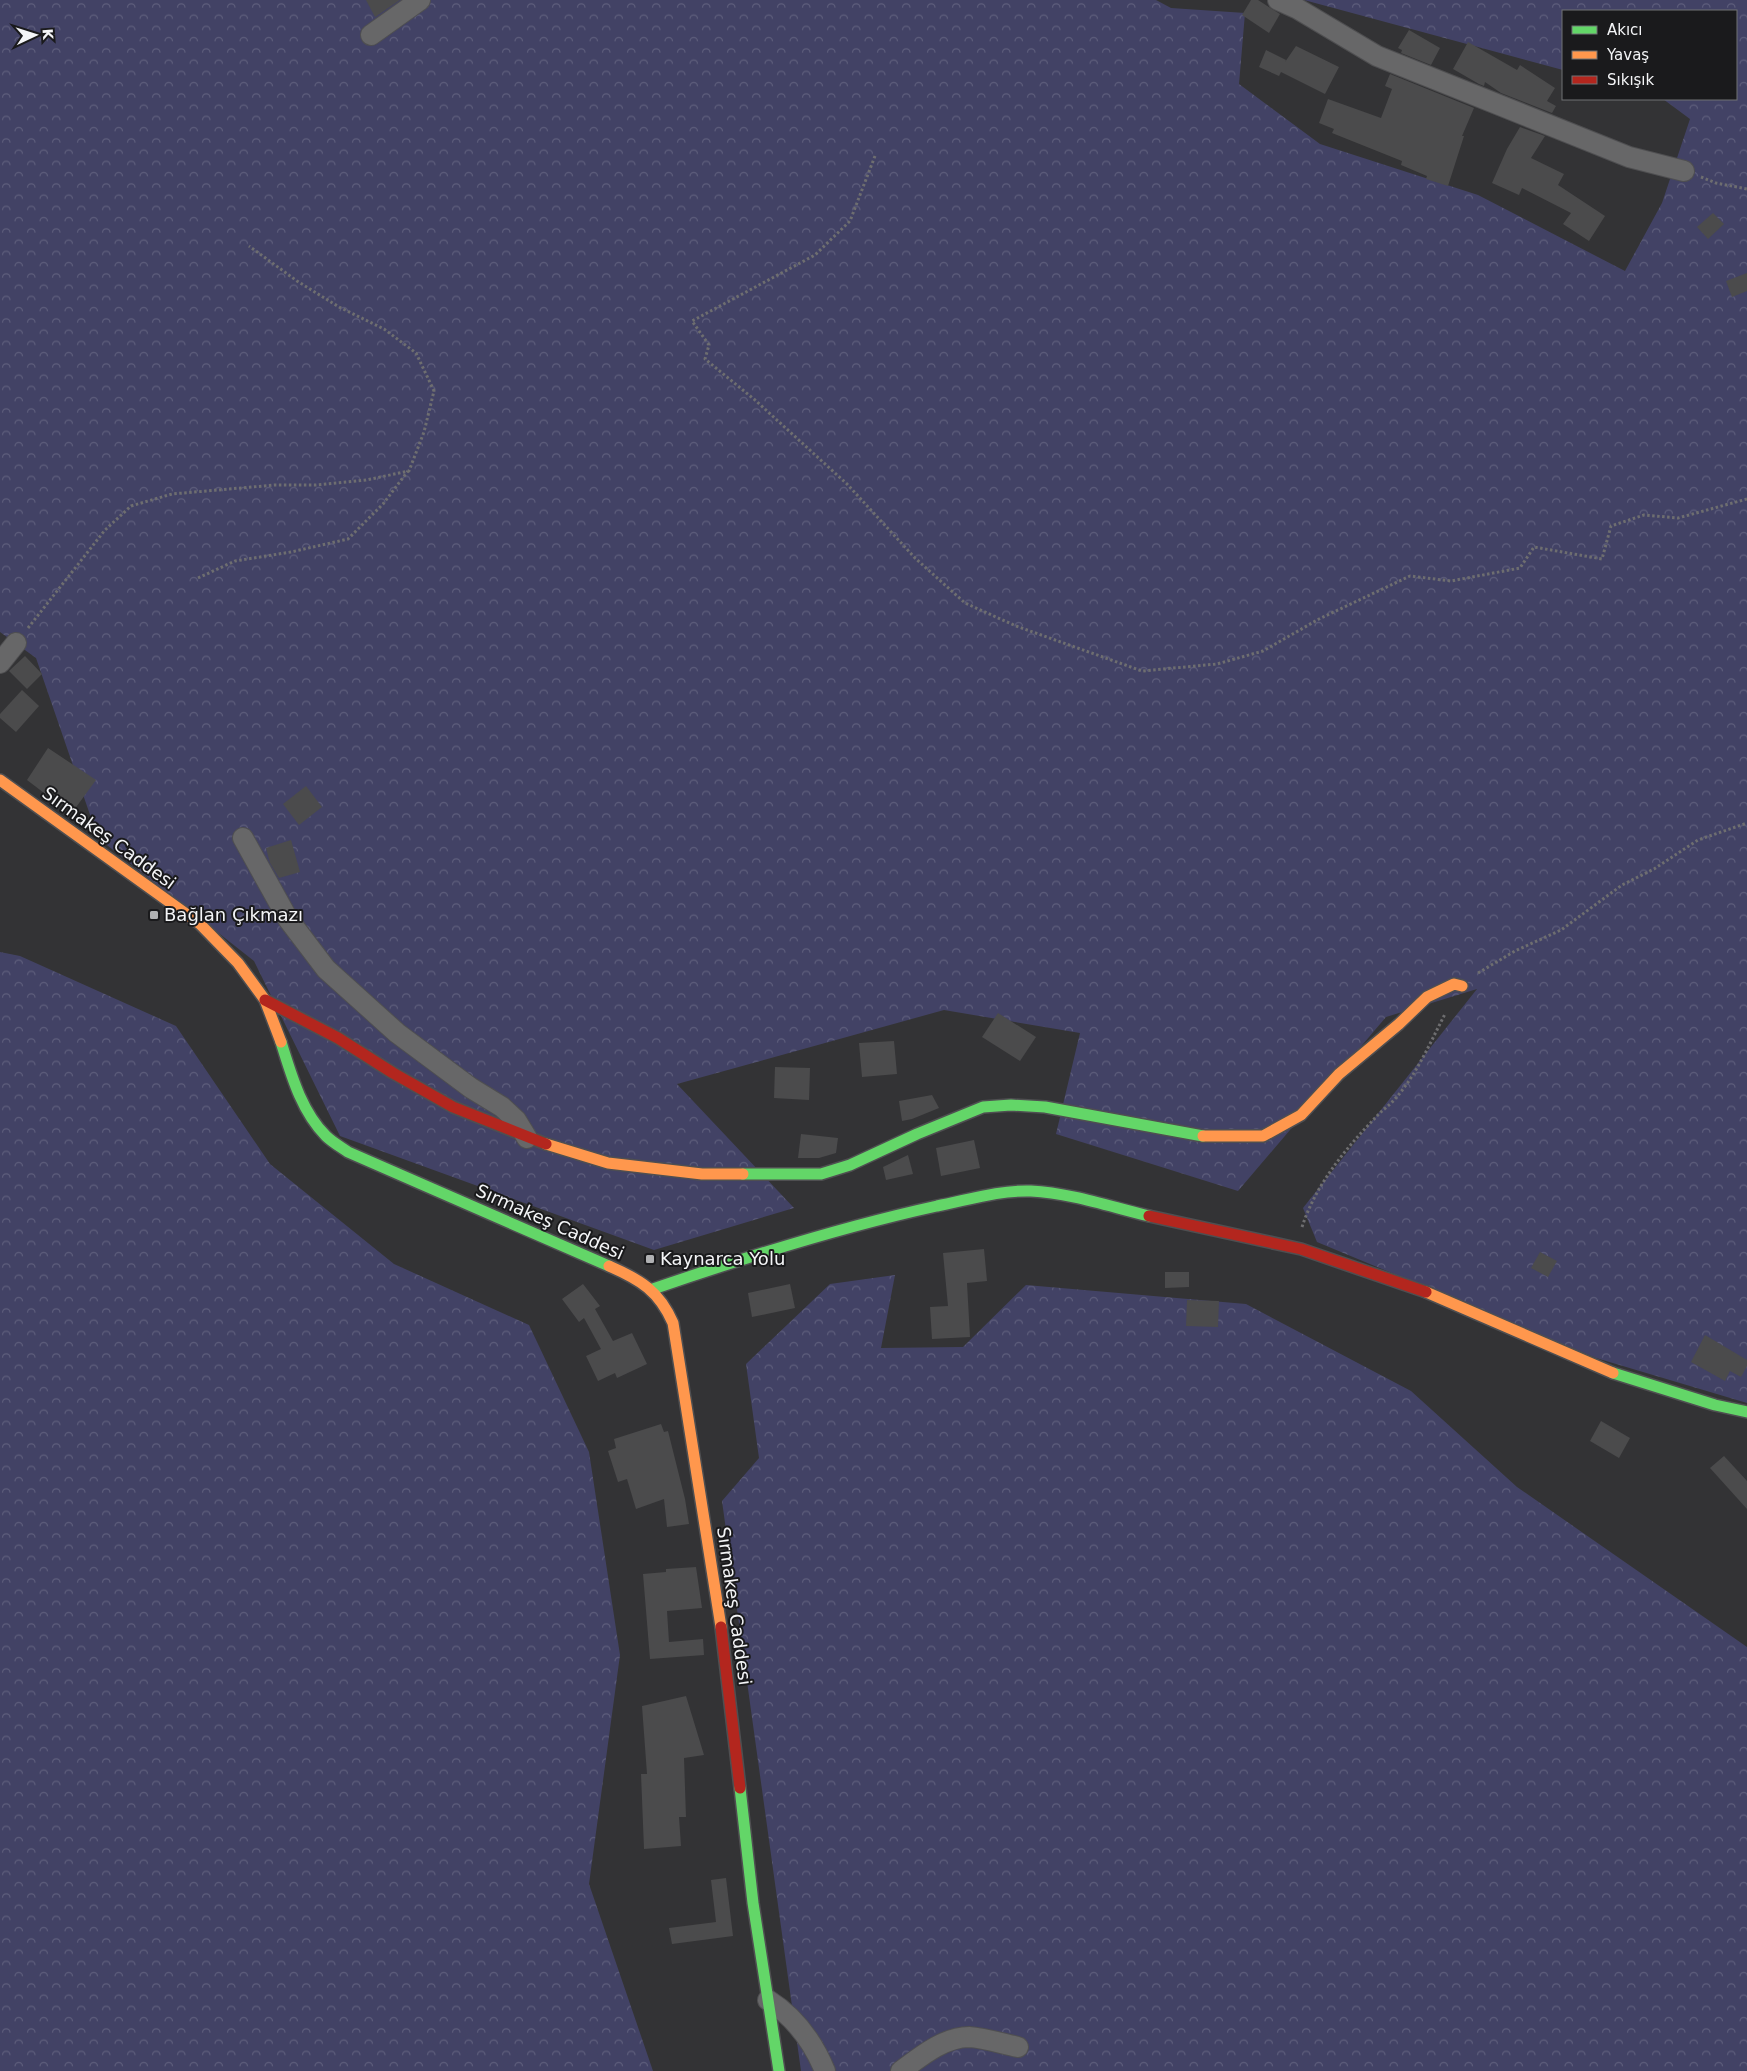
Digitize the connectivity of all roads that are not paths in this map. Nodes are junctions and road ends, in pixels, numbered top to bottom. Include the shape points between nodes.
1 (420, 0) edge
2 (1278, 0) edge
3 (371, 36) dead end
4 (1684, 171) road end
5 (16, 643) road end
6 (0, 663) edge
7 (0, 780) edge
8 (243, 838) dead end
9 (1462, 986) road end
10 (265, 1000) junction
11 (527, 1138) junction
12 (653, 1289) junction
13 (1747, 1412) edge
14 (768, 2000) junction
15 (1018, 2047) dead end
16 (779, 2071) edge
17 (825, 2071) edge
18 (900, 2071) edge

1 - 3 street
2 - 4 street via 1377,56 1629,157
5 - 6 street
7 - 10 street, Sırmakeş Caddesi via 200,924 238,963
8 - 11 street via 288,919 326,969 398,1033 502,1107 516,1120
9 - 11 street via 1454,984 1427,997 1338,1074 1301,1115 1263,1136 1209,1137 1045,1107 983,1107 850,1166 821,1174 666,1171 608,1163
10 - 11 street via 338,1038 453,1106
10 - 12 street, Sırmakeş Caddesi via 294,1084 326,1136 348,1152 614,1268
12 - 13 street via 749,1256 897,1216 1012,1192 1052,1193 1301,1249 1423,1291 1611,1372
12 - 14 street, Sırmakeş Caddesi via 666,1305 673,1323 692,1435 721,1626 753,1903
14 - 16 street, Sırmakeş Caddesi
14 - 17 street via 792,2018 818,2053
15 - 18 street via 969,2037 951,2040

